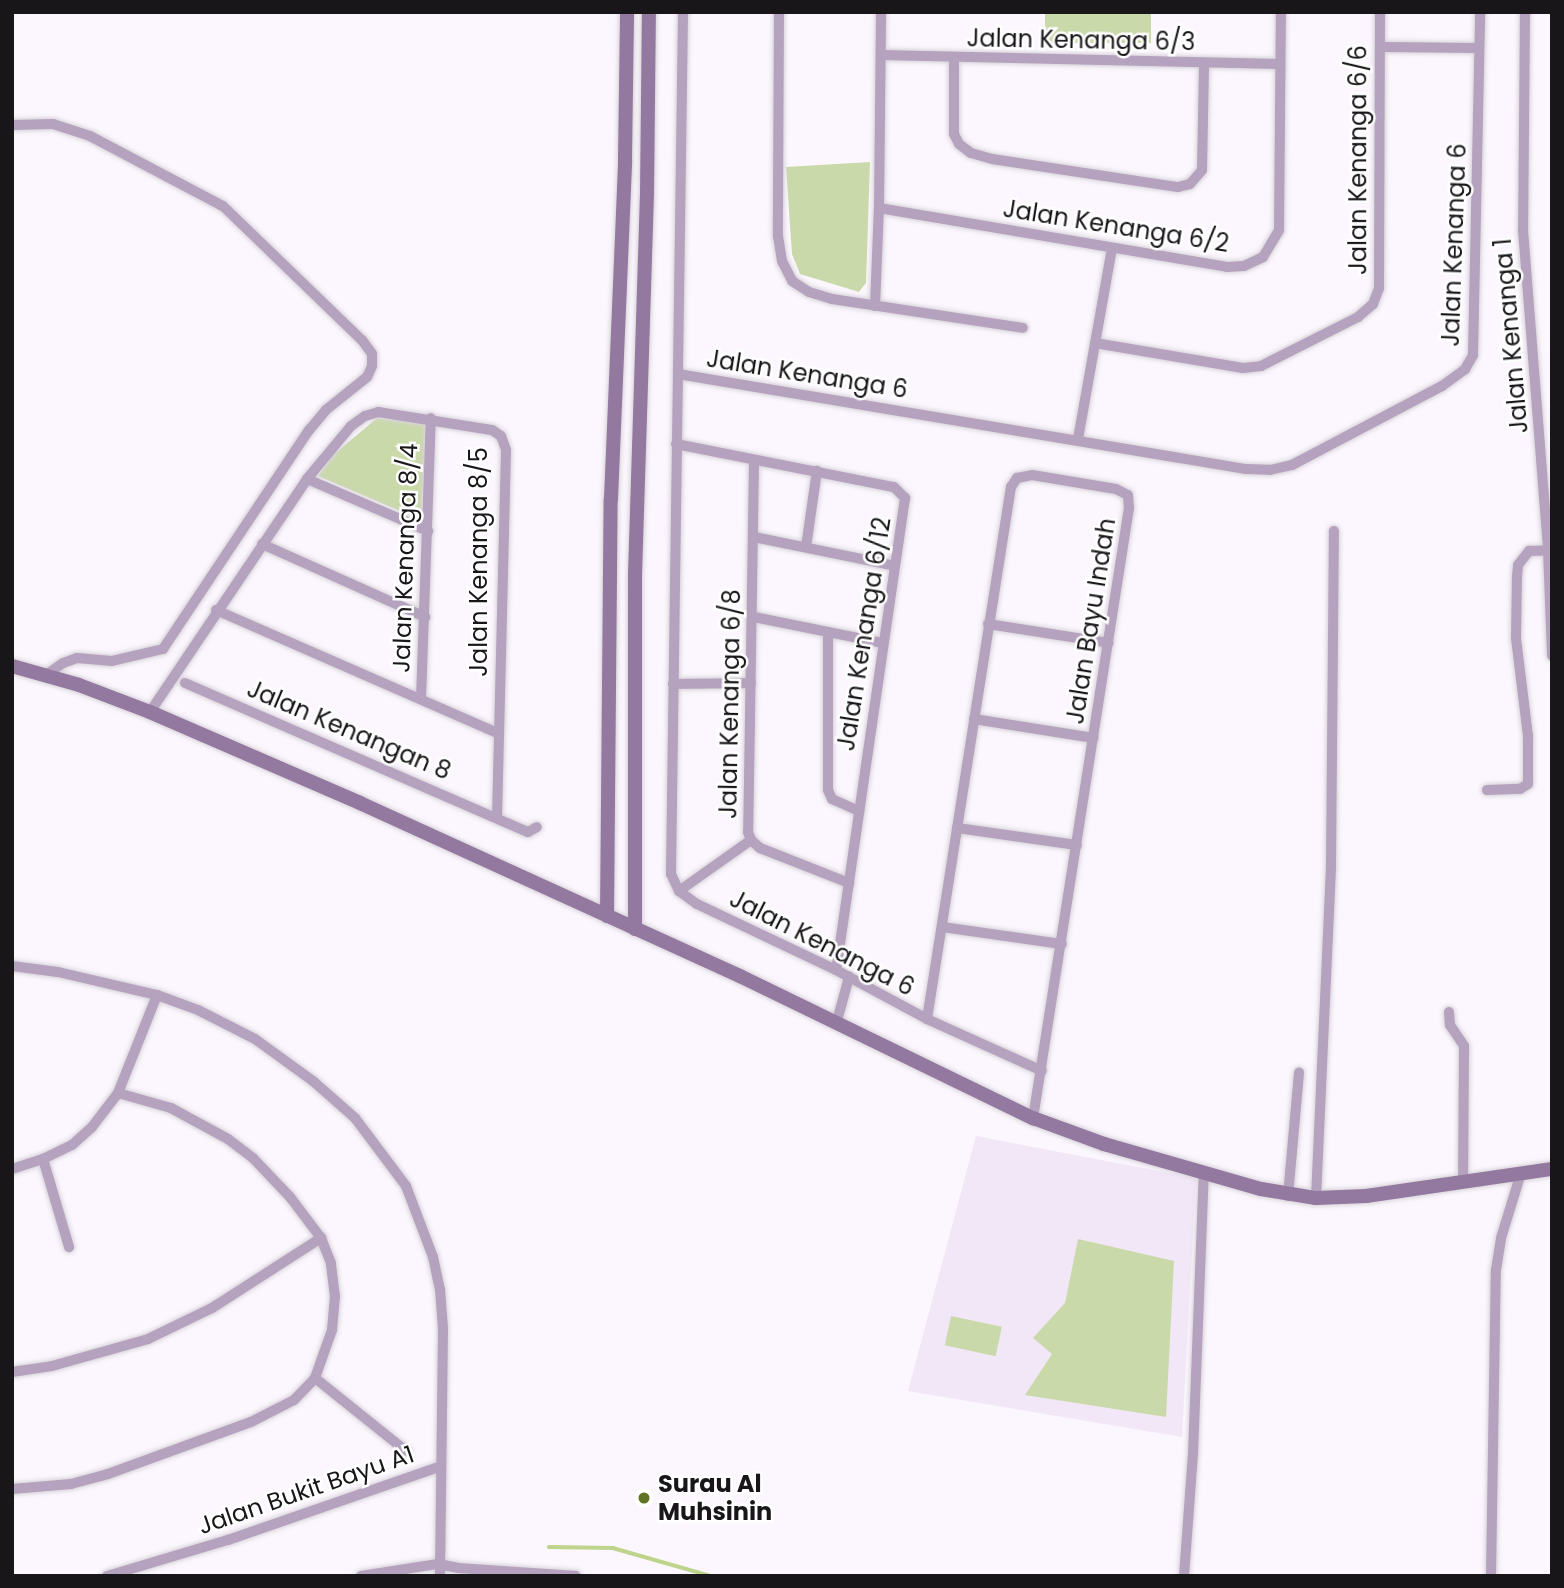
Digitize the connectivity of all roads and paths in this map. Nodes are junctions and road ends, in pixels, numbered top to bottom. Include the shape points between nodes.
1 (627, 12) edge
2 (649, 12) edge
3 (683, 12) edge
4 (779, 12) edge
5 (881, 12) edge
6 (1281, 12) edge
7 (1380, 12) edge
8 (1480, 12) edge
9 (1525, 12) edge
10 (1380, 47) junction
11 (1479, 48) junction
12 (881, 55) junction
13 (954, 59) junction
14 (1204, 63) junction
15 (1280, 64) junction
16 (12, 125) edge
17 (879, 208) junction
18 (1112, 248) junction
19 (875, 306) junction
20 (1023, 328) dead end
21 (1095, 343) junction
22 (678, 374) junction
23 (431, 418) junction
24 (1078, 439) junction
25 (676, 444) junction
26 (1547, 455) edge
27 (754, 461) junction
28 (817, 471) junction
29 (307, 479) junction
30 (428, 531) junction
31 (1334, 531) dead end
32 (754, 537) junction
33 (262, 544) junction
34 (806, 547) junction
35 (1550, 550) edge
36 (895, 566) junction
37 (216, 610) junction
38 (425, 617) junction
39 (754, 617) junction
40 (988, 624) junction
41 (828, 632) junction
42 (883, 643) junction
43 (1109, 643) junction
44 (1552, 656) edge
45 (12, 666) edge
46 (46, 675) junction
47 (185, 683) dead end
48 (751, 683) junction
49 (673, 684) junction
50 (421, 699) junction
51 (150, 712) junction
52 (974, 719) junction
53 (498, 733) junction
54 (1094, 738) junction
55 (1487, 790) dead end
56 (859, 811) junction
57 (497, 817) junction
58 (537, 827) dead end
59 (957, 828) junction
60 (751, 840) junction
61 (1077, 845) junction
62 (849, 883) junction
63 (679, 891) junction
64 (607, 916) junction
65 (942, 927) junction
66 (635, 929) junction
67 (1062, 944) junction
68 (12, 966) edge
69 (836, 970) junction
70 (849, 977) junction
71 (157, 995) junction
72 (1448, 1012) dead end
73 (927, 1019) junction
74 (837, 1021) junction
75 (1042, 1071) junction
76 (1299, 1072) dead end
77 (118, 1093) junction
78 (1033, 1118) junction
79 (43, 1159) junction
80 (12, 1169) edge
81 (1552, 1169) edge
82 (1204, 1173) junction
83 (1521, 1173) junction
84 (1463, 1182) junction
85 (1288, 1196) junction
86 (1316, 1198) junction
87 (321, 1238) junction
88 (69, 1247) dead end
89 (12, 1372) edge
90 (315, 1378) junction
91 (406, 1451) dead end
92 (439, 1467) junction
93 (12, 1489) edge
94 (440, 1572) edge
95 (107, 1576) edge
96 (361, 1576) edge
97 (576, 1576) edge
98 (1184, 1576) edge
99 (1491, 1576) edge

1 - 64 street via 611,499
2 - 66 street via 648,194 635,575
3 - 22 street
4 - 19 street via 778,236 782,261 792,281 809,292
5 - 12 street
6 - 15 street, Jalan Kenanga 6/2
7 - 10 street, Jalan Kenanga 6/6
8 - 11 street, Jalan Kenanga 6
9 - 26 street, Jalan Kenanga 1 via 1522,230
10 - 11 street
10 - 21 street, Jalan Kenanga 6/6 via 1379,276 1373,304 1358,317 1261,366 1243,368
11 - 24 street, Jalan Kenanga 6 via 1476,340 1465,369 1442,386 1292,465 1270,470
12 - 13 street, Jalan Kenanga 6/3
12 - 17 street
13 - 14 street, Jalan Kenanga 6/3
13 - 14 street via 954,134 971,153 1178,187 1190,184 1202,170
14 - 15 street, Jalan Kenanga 6/3
15 - 18 street, Jalan Kenanga 6/2 via 1279,230 1263,257 1244,266 1227,267
16 - 46 street via 53,124 90,136 223,206 372,354 368,377 326,410 309,430 163,649 112,661 77,659
17 - 18 street, Jalan Kenanga 6/2
17 - 19 street
18 - 21 street
19 - 20 street
21 - 24 street
22 - 24 street, Jalan Kenanga 6
22 - 25 street, Jalan Kenanga 6
23 - 29 street, Jalan Kenanga 8/5 via 378,412 365,416 330,448
23 - 30 street, Jalan Kenanga 8/4
23 - 53 street, Jalan Kenanga 8/5 via 492,430 501,436 506,450
25 - 27 street, Jalan Kenanga 6/12
25 - 49 street, Jalan Kenanga 6
26 - 35 street, Jalan Kenanga 1
27 - 28 street, Jalan Kenanga 6/12
27 - 32 street, Jalan Kenanga 6/8
28 - 34 street
28 - 36 street, Jalan Kenanga 6/12 via 901,491 905,511
29 - 30 street
29 - 33 street, Jalan Kenanga 8/5
30 - 38 street, Jalan Kenanga 8/4
31 - 86 street via 1331,865
32 - 34 street
32 - 39 street, Jalan Kenanga 6/8
33 - 37 street, Jalan Kenanga 8/5
33 - 38 street
34 - 36 street
35 - 44 street, Jalan Kenanga 1
35 - 55 street via 1529,551 1518,565 1517,638 1528,736 1528,784 1520,789
36 - 42 street, Jalan Kenanga 6/12
37 - 50 street
37 - 51 street, Jalan Kenanga 8/5
38 - 50 street, Jalan Kenanga 8/4
39 - 41 street
39 - 48 street, Jalan Kenanga 6/8
40 - 43 street
40 - 43 street, Jalan Bayu Indah via 1011,488 1017,478 1032,475 1128,495
40 - 52 street, Jalan Bayu Indah
41 - 42 street
41 - 56 street via 828,790 832,799
42 - 56 street, Jalan Kenanga 6/12
43 - 54 street, Jalan Bayu Indah
45 - 46 street
46 - 51 street
47 - 57 street, Jalan Kenangan 8
48 - 49 street
48 - 60 street, Jalan Kenanga 6/8
49 - 63 street, Jalan Kenanga 6 via 670,854 671,874
50 - 53 street
51 - 64 street
52 - 54 street
52 - 59 street, Jalan Bayu Indah
53 - 57 street, Jalan Kenanga 8/5
54 - 61 street, Jalan Bayu Indah
56 - 62 street, Jalan Kenanga 6/12
57 - 58 street, Jalan Kenangan 8 via 528,832
59 - 61 street
59 - 65 street, Jalan Bayu Indah
60 - 62 street, Jalan Kenanga 6/8 via 760,848
60 - 63 street
61 - 67 street, Jalan Bayu Indah
62 - 69 street, Jalan Kenanga 6/12
63 - 69 street, Jalan Kenanga 6 via 696,904
64 - 66 street
65 - 67 street
65 - 73 street, Jalan Bayu Indah
66 - 74 street
67 - 75 street, Jalan Bayu Indah
68 - 71 street, Jalan Bukit Bayu A1
69 - 70 street, Jalan Kenanga 6
70 - 73 street, Jalan Kenanga 6
70 - 74 street
71 - 77 street
71 - 92 street, Jalan Bukit Bayu A1 via 255,1039 313,1081 355,1118 406,1185 440,1289
72 - 84 street via 1450,1025 1464,1046
73 - 75 street, Jalan Kenanga 6
74 - 78 street
75 - 78 street, Jalan Bayu Indah
76 - 85 street
77 - 79 street via 72,1145
77 - 87 street via 171,1108 228,1139 270,1175
78 - 82 street
79 - 80 street
79 - 88 street
81 - 83 street
82 - 85 street
82 - 98 street
83 - 84 street
83 - 99 street via 1496,1270
84 - 86 street
85 - 86 street
87 - 89 street via 212,1308 148,1339 63,1364
87 - 90 street via 331,1263 335,1297 332,1330
90 - 91 street
90 - 93 street via 284,1405 177,1451 71,1484
92 - 94 street
92 - 95 street, Jalan Bukit Bayu A1 via 228,1540
94 - 96 street
94 - 97 street via 459,1569

